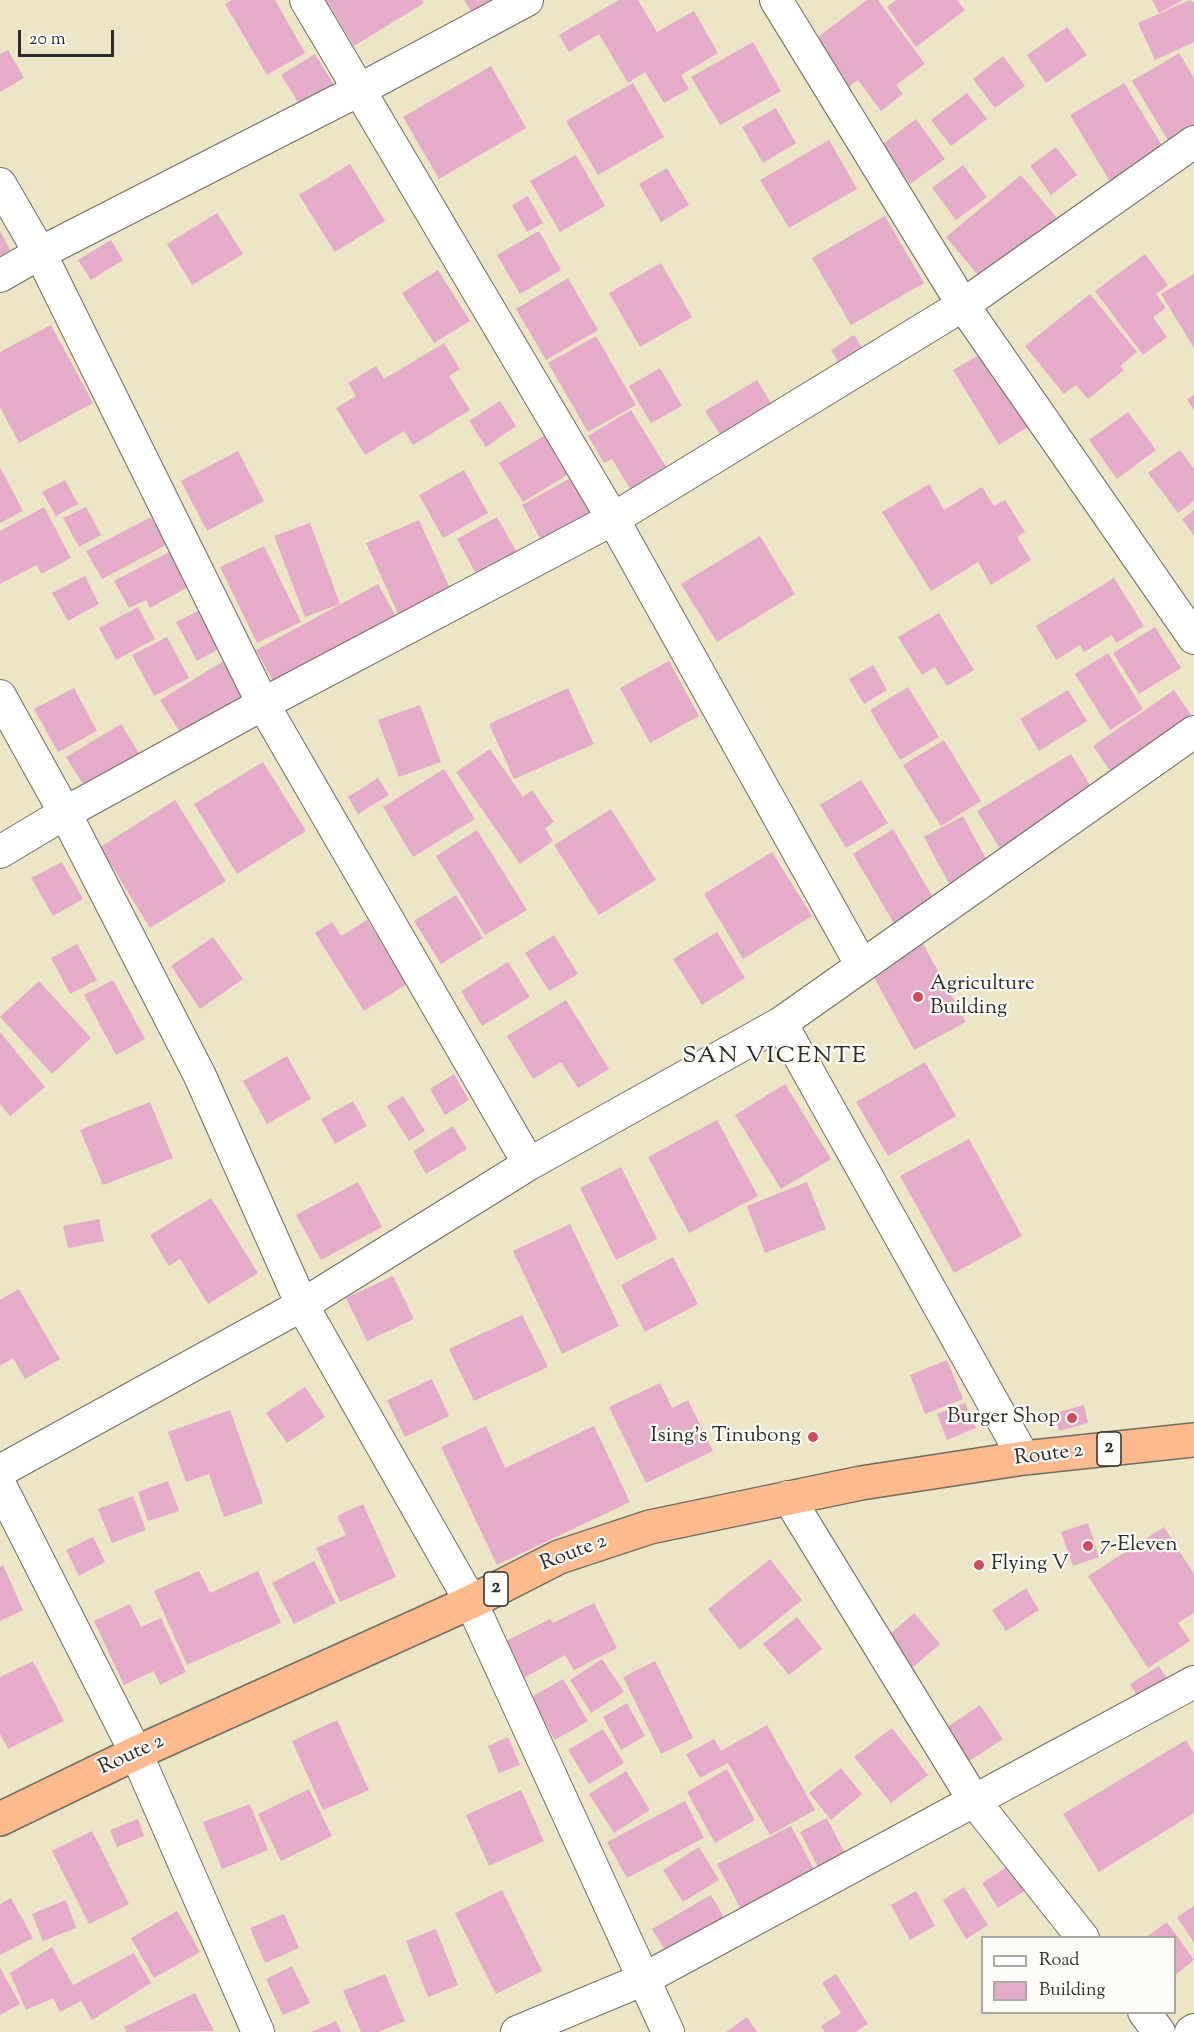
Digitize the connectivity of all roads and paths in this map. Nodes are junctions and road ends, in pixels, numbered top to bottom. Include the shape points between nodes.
1 (306, 0) edge
2 (527, 0) edge
3 (776, 0) edge
4 (359, 90) junction
5 (1194, 142) edge
6 (0, 184) edge
7 (40, 253) junction
8 (0, 276) edge
9 (963, 305) junction
10 (613, 519) junction
11 (1194, 638) edge
12 (0, 696) edge
13 (263, 704) junction
14 (1194, 732) edge
15 (65, 813) junction
16 (0, 852) edge
17 (862, 966) junction
18 (781, 1023) junction
19 (529, 1164) junction
20 (302, 1305) junction
21 (1194, 1440) edge
22 (1024, 1458) junction
23 (0, 1471) edge
24 (0, 1485) edge
25 (788, 1497) junction
26 (471, 1602) junction
27 (1194, 1682) edge
28 (136, 1753) junction
29 (975, 1802) junction
30 (0, 1819) edge
31 (1081, 1936) edge
32 (642, 1980) junction
33 (1145, 2014) edge
34 (258, 2032) edge
35 (517, 2032) edge
36 (668, 2032) edge
37 (1159, 2032) edge

1 - 4 street
2 - 4 street
3 - 9 street
4 - 7 street
4 - 10 street
5 - 9 street
6 - 7 street
7 - 8 street
7 - 13 street
9 - 10 street
9 - 11 street
10 - 13 street
10 - 17 street
12 - 15 street
13 - 15 street
13 - 19 street
14 - 17 street
15 - 16 street
15 - 20 street via 200,1076
17 - 18 street
18 - 19 street
18 - 22 street
19 - 20 street
20 - 23 street
20 - 26 street
21 - 22 highway, Route 2 / 2
22 - 25 highway, Route 2 / 2
24 - 28 street
25 - 26 highway, Route 2 / 2 via 650,1527 559,1557
25 - 29 street
26 - 28 highway, Route 2 / 2
26 - 32 street
27 - 29 street
28 - 30 highway, Route 2 / 2
28 - 34 street
29 - 31 street
29 - 32 street
32 - 35 street
32 - 36 street
33 - 37 street

